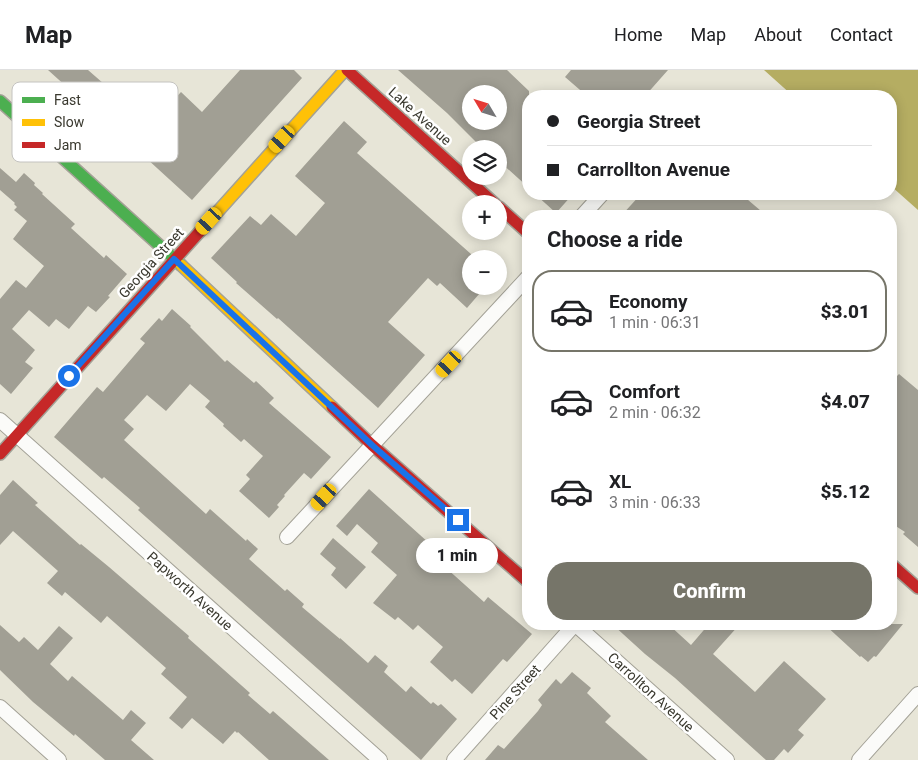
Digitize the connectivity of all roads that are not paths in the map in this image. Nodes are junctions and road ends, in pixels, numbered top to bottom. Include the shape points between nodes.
1 (346, 70) edge
2 (0, 101) edge
3 (12, 112) edge
4 (67, 162) edge
5 (485, 195) edge
6 (597, 200) edge
7 (587, 210) edge
8 (507, 214) edge
9 (522, 228) edge
10 (174, 259) junction
11 (522, 284) edge
12 (0, 420) edge
13 (17, 435) junction
14 (372, 445) junction
15 (0, 454) edge
16 (287, 537) dead end
17 (897, 569) edge
18 (522, 577) edge
19 (918, 588) edge
20 (570, 630) edge
21 (582, 630) edge
22 (918, 694) edge
23 (0, 708) edge
24 (59, 760) edge
25 (380, 760) edge
26 (454, 760) edge
27 (726, 760) edge
28 (858, 760) edge

1 - 5 street, Lake Avenue
1 - 10 street, Georgia Street
2 - 3 street
4 - 10 street
6 - 7 street
8 - 9 street
10 - 13 street, Georgia Street
10 - 14 street
11 - 14 street
12 - 13 street, Papworth Avenue
13 - 15 street, Georgia Street
13 - 25 street, Papworth Avenue
14 - 16 street
14 - 18 street
17 - 19 street
20 - 26 street, Pine Street
21 - 27 street, Carrollton Avenue
22 - 28 street
23 - 24 street

